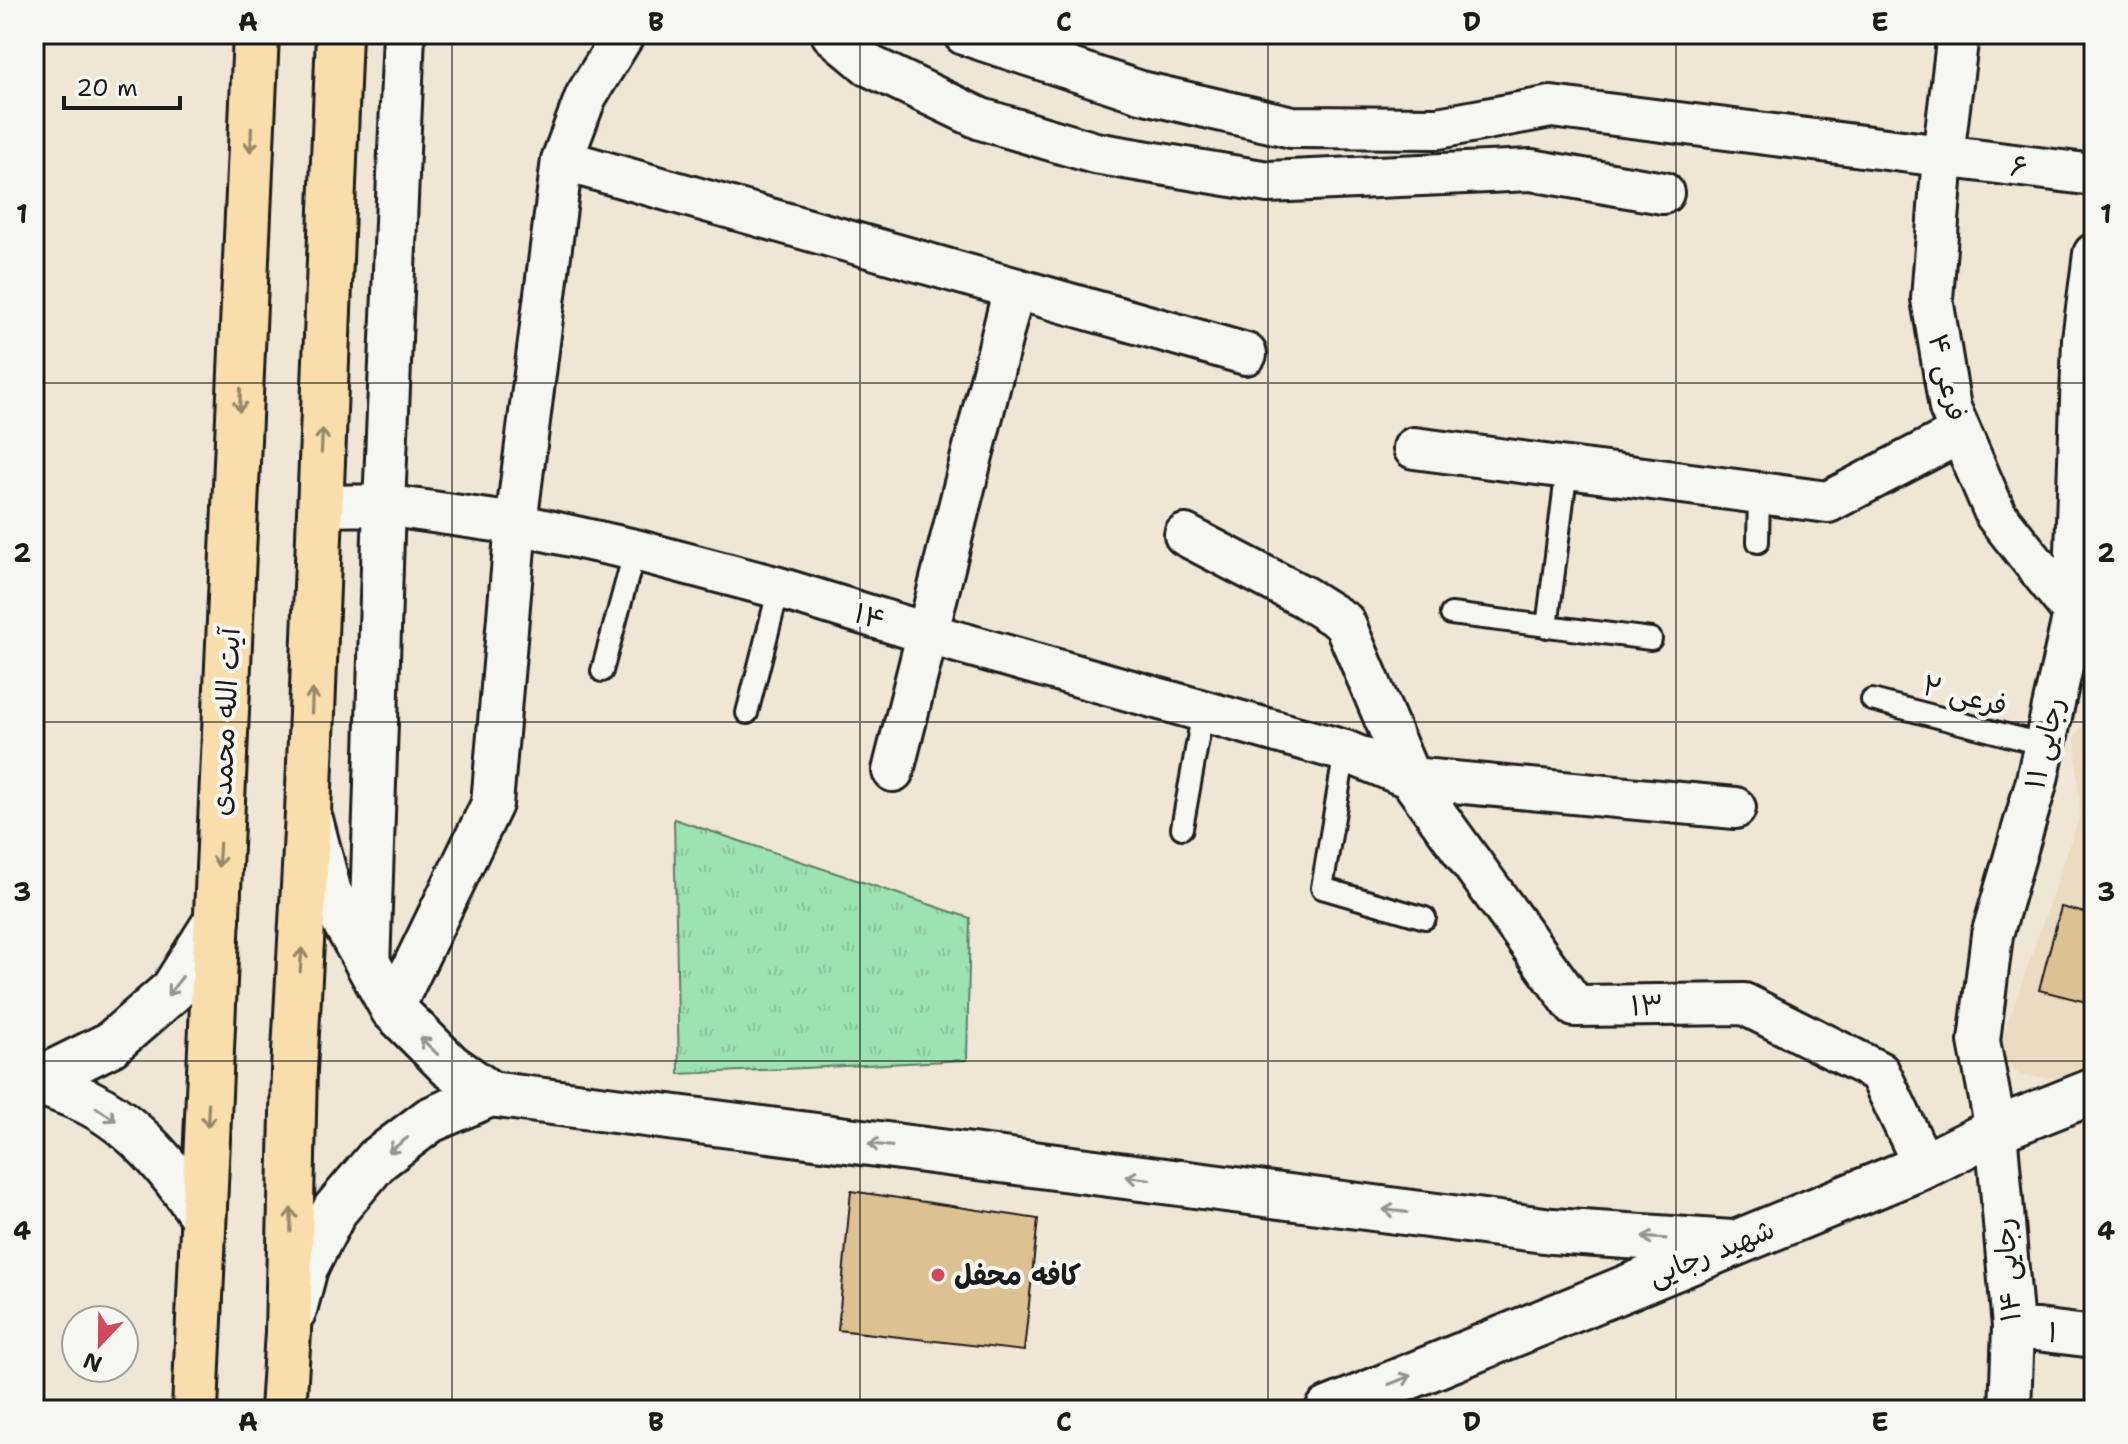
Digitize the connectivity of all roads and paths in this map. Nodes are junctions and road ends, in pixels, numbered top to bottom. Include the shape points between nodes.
1 (256, 34) edge
2 (339, 34) edge
3 (404, 34) edge
4 (624, 34) edge
5 (832, 34) edge
6 (964, 34) edge
7 (1958, 34) edge
8 (1551, 107) junction
9 (1943, 156) junction
10 (562, 160) junction
11 (1531, 170) junction
12 (2094, 175) edge
13 (1663, 193) dead end
14 (2094, 254) edge
15 (1014, 288) junction
16 (1246, 354) dead end
17 (2088, 389) edge
18 (1960, 433) junction
19 (1414, 448) dead end
20 (1567, 468) junction
21 (1759, 493) junction
22 (384, 505) junction
23 (319, 506) junction
24 (516, 524) junction
25 (1185, 535) dead end
26 (1758, 542) dead end
27 (635, 550) junction
28 (779, 588) junction
29 (2074, 613) junction
30 (1451, 614) dead end
31 (1547, 627) junction
32 (929, 634) junction
33 (1651, 639) dead end
34 (602, 671) dead end
35 (1872, 700) dead end
36 (1203, 711) junction
37 (747, 713) dead end
38 (2056, 737) junction
39 (1345, 751) junction
40 (893, 771) dead end
41 (1410, 778) junction
42 (1735, 808) dead end
43 (308, 813) junction
44 (1182, 828) dead end
45 (1425, 918) dead end
46 (217, 920) junction
47 (369, 969) junction
48 (393, 1009) junction
49 (35, 1080) edge
50 (2094, 1091) edge
51 (490, 1094) junction
52 (1996, 1130) junction
53 (1924, 1166) junction
54 (203, 1217) junction
55 (1732, 1243) junction
56 (2013, 1327) junction
57 (288, 1332) junction
58 (2094, 1337) edge
59 (195, 1410) edge
60 (283, 1410) edge
61 (1328, 1410) edge
62 (2010, 1410) edge

1 -> 46 highway, آیت الله محمدی
23 -> 2 highway
3 - 22 street
4 - 10 street via 586,96
5 - 11 street via 870,66 981,119 1095,153 1268,182
6 - 8 street, ۶ via 1141,92 1292,127 1438,128
7 - 9 street, فرعی ۴
8 - 9 street, ۶
8 - 11 street
9 - 12 street, ۶
9 - 18 street, فرعی ۴ via 1932,299 1950,408
10 - 15 street
10 - 24 street
11 - 13 street
14 - 17 street, رجایی ۱۱ via 2083,339
15 - 16 street
15 - 32 street
17 - 29 street, رجایی ۱۱
18 - 21 street via 1828,502
18 - 29 street, فرعی ۴ via 1996,515
19 - 20 street
20 - 21 street
20 - 31 lane
21 - 26 lane
22 - 23 street, ۱۴
22 - 24 street, ۱۴
22 - 47 street
43 -> 23 highway
24 - 27 street, ۱۴
24 - 48 street via 492,804
25 - 41 street via 1344,622
27 - 28 street, ۱۴
27 - 34 lane
28 - 32 street, ۱۴
28 - 37 lane
29 - 38 street, رجایی ۱۱
30 - 31 lane
31 - 33 lane
32 - 36 street, ۱۴
32 - 40 street
35 - 38 lane, فرعی ۲
36 - 39 street, ۱۴
36 - 44 lane
38 - 52 street, رجایی ۱۱ via 1992,935 1979,1041
39 - 41 street, ۱۴
39 - 45 lane via 1322,888
41 - 42 street
41 - 53 street, ۱۳ via 1575,1006 1744,1004 1879,1072
43 - 47 street via 329,893
57 -> 43 highway via 294,1070
46 -> 49 street via 173,990 111,1044
46 -> 54 highway, آیت الله محمدی
47 - 48 street
51 -> 48 street via 450,1066
49 -> 54 street via 87,1101 133,1132 172,1171
50 - 52 street, شهید رجایی
55 -> 51 street via 1552,1231
51 -> 57 street via 430,1120 377,1160 335,1210 305,1268
52 - 53 street, شهید رجایی
52 - 56 street, رجایی ۱۴
53 - 55 street, شهید رجایی
54 - 59 highway, آیت الله محمدی
61 -> 55 street, شهید رجایی
56 - 58 street, ۱
56 - 62 street, رجایی ۱۴
57 - 60 highway

